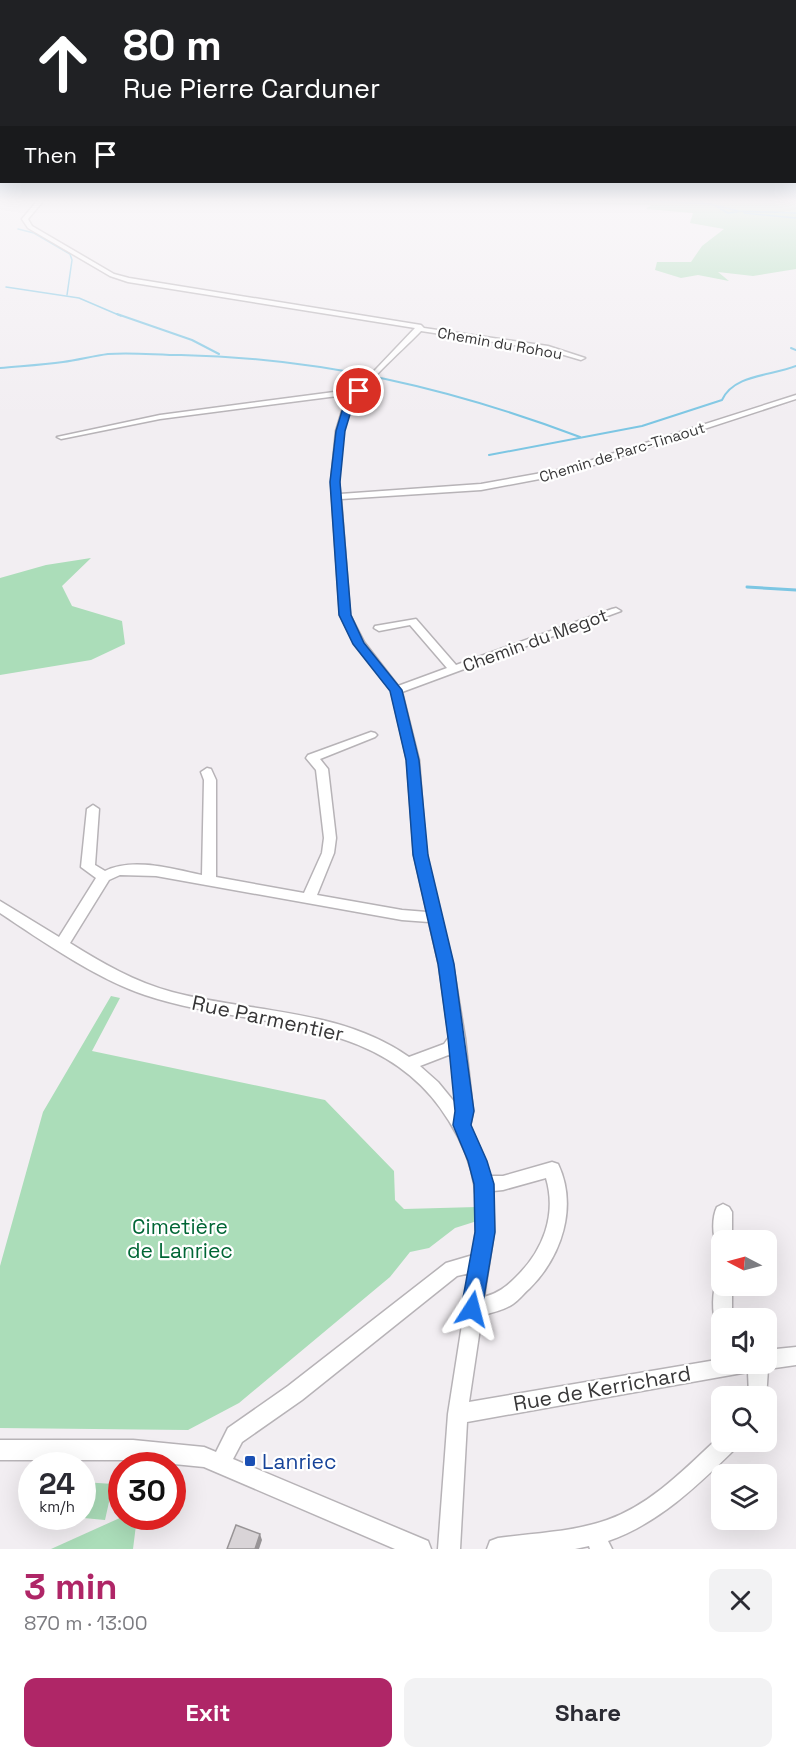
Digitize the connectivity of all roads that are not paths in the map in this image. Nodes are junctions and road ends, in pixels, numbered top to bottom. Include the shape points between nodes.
1 (107, 272) edge
2 (420, 328) junction
3 (581, 358) dead end
4 (359, 391) junction
5 (796, 396) edge
6 (61, 437) dead end
7 (337, 497) junction
8 (615, 611) dead end
9 (379, 628) dead end
10 (454, 669) junction
11 (396, 690) junction
12 (371, 735) dead end
13 (207, 772) dead end
14 (93, 809) dead end
15 (104, 877) junction
16 (209, 880) junction
17 (309, 898) junction
18 (0, 906) edge
19 (434, 918) junction
20 (61, 945) junction
21 (457, 1038) junction
22 (408, 1064) junction
23 (462, 1125) junction
24 (484, 1184) junction
25 (723, 1212) dead end
26 (723, 1230) edge
27 (479, 1262) junction
28 (472, 1309) junction
29 (796, 1356) edge
30 (777, 1359) edge
31 (711, 1367) edge
32 (458, 1414) junction
33 (0, 1450) edge
34 (717, 1452) edge
35 (220, 1464) junction
36 (598, 1542) edge
37 (420, 1549) edge
38 (449, 1549) edge
39 (498, 1549) edge

1 - 2 street, Chemin du Rohou via 128,280
2 - 3 street, Chemin du Rohou via 548,348
2 - 4 street
4 - 6 street via 160,417
4 - 7 street via 346,411 340,431
5 - 7 street, Chemin de Parc-Tinaout via 534,478 481,487
7 - 11 street via 345,615 358,644
8 - 10 street, Chemin du Megot
9 - 10 street, Chemin du Megot via 412,621
10 - 11 street, Chemin du Megot
11 - 19 street via 413,760 420,855
12 - 17 street via 312,758 322,769 330,838 328,853
13 - 16 street
14 - 15 street via 88,867
15 - 16 street via 118,870 140,869
15 - 20 street
16 - 17 street
17 - 19 street
18 - 20 street, Rue Parmentier
19 - 21 street via 446,964
20 - 22 street, Rue Parmentier via 124,982 192,1003 341,1031 375,1044
21 - 22 street via 448,1048
21 - 23 street via 465,1111
22 - 23 street, Rue Parmentier via 446,1101
23 - 24 street, Rue Parmentier
24 - 27 street, Rue Parmentier via 485,1232
24 - 28 street via 503,1183 552,1169 559,1185 559,1204 547,1254 533,1274 504,1299
25 - 26 street
27 - 28 street, Rue Parmentier
27 - 35 street via 452,1269 295,1394 235,1435
28 - 32 street, Rue Parmentier
29 - 30 street
31 - 32 street, Rue de Kerrichard
32 - 38 street, Rue Parmentier
33 - 35 street via 134,1450 204,1457
34 - 36 street via 688,1479
35 - 37 street
36 - 39 street

